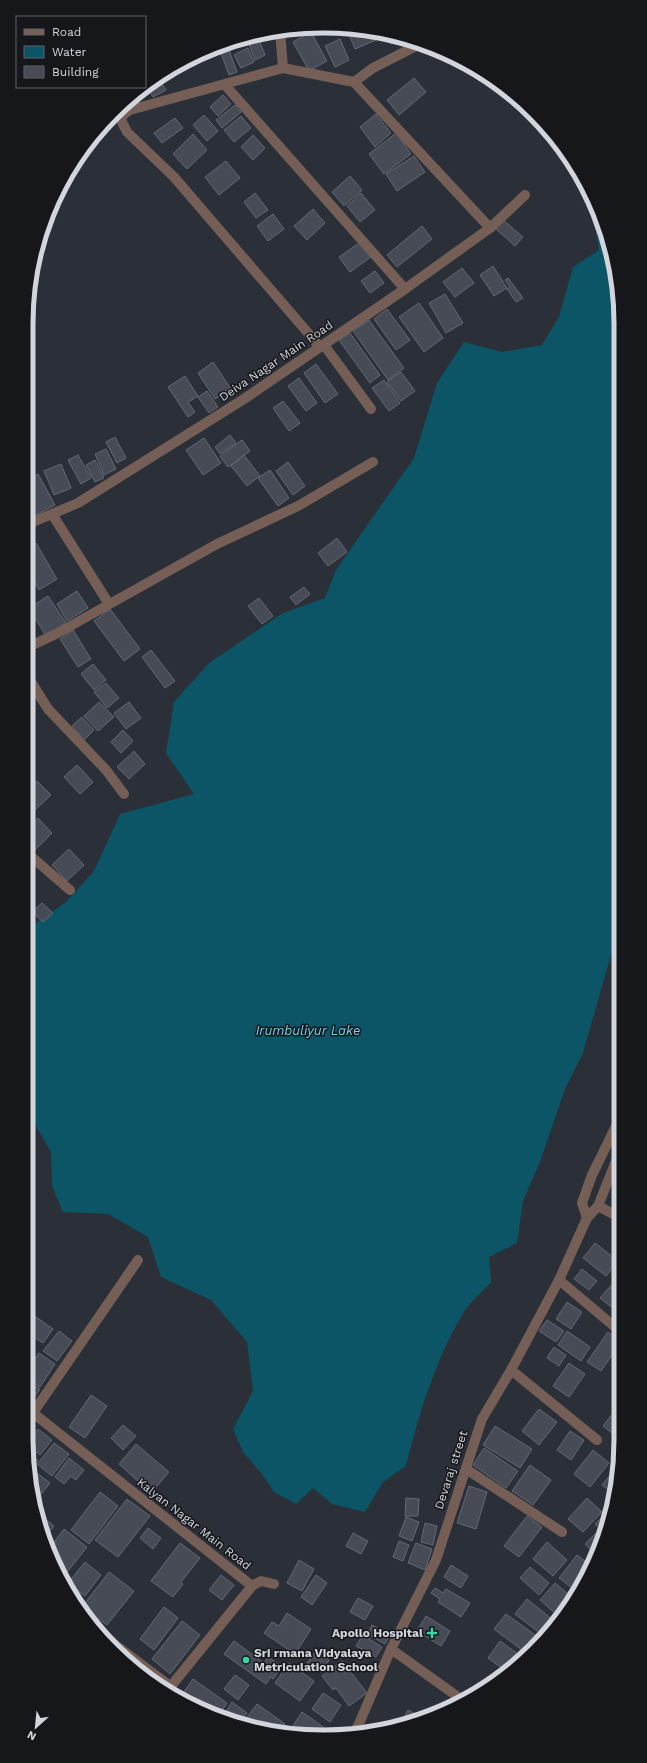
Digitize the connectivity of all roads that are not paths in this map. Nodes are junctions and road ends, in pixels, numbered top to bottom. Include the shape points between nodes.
1 (280, 36) edge
2 (414, 47) edge
3 (283, 68) junction
4 (354, 82) junction
5 (224, 85) junction
6 (525, 195) dead end
7 (490, 228) junction
8 (405, 289) junction
9 (322, 346) junction
10 (371, 409) dead end
11 (373, 462) dead end
12 (52, 514) junction
13 (33, 522) edge
14 (110, 604) junction
15 (33, 645) edge
16 (33, 685) edge
17 (124, 794) dead end
18 (33, 858) edge
19 (70, 890) dead end
20 (614, 1130) edge
21 (614, 1166) edge
22 (598, 1206) junction
23 (614, 1215) edge
24 (586, 1218) junction
25 (138, 1260) dead end
26 (559, 1280) junction
27 (614, 1326) edge
28 (511, 1370) junction
29 (33, 1413) joint
30 (597, 1440) dead end
31 (466, 1469) junction
32 (562, 1532) dead end
33 (274, 1584) dead end
34 (252, 1586) junction
35 (391, 1649) junction
36 (170, 1686) edge
37 (458, 1697) edge
38 (356, 1728) edge

1 - 3 street
2 - 4 street via 373,68
3 - 4 street
3 - 5 street
4 - 7 street
5 - 8 street
5 - 9 street via 130,110 123,115 122,125 174,177
6 - 7 street, Deiva Nagar Main Road
7 - 8 street, Deiva Nagar Main Road
8 - 9 street, Deiva Nagar Main Road
9 - 10 street
9 - 12 street, Deiva Nagar Main Road via 244,399 91,495
11 - 14 street via 298,506 217,544
12 - 13 street, Deiva Nagar Main Road
12 - 14 street
14 - 15 street
16 - 17 street via 48,709 106,770
18 - 19 street
20 - 24 street via 592,1175 582,1203
21 - 22 street, Devaraj street
22 - 23 street
22 - 24 street, Devaraj street
24 - 26 street, Devaraj street
25 - 29 street
26 - 27 street
26 - 28 street, Devaraj street
28 - 30 street
28 - 31 street, Devaraj street via 482,1419
29 - 34 street, Kalyan Nagar Main Road
31 - 32 street
31 - 35 street, Devaraj street via 436,1560
33 - 34 street via 261,1581
34 - 36 street, Kalyan Nagar Main Road
35 - 37 street
35 - 38 street, Devaraj street

